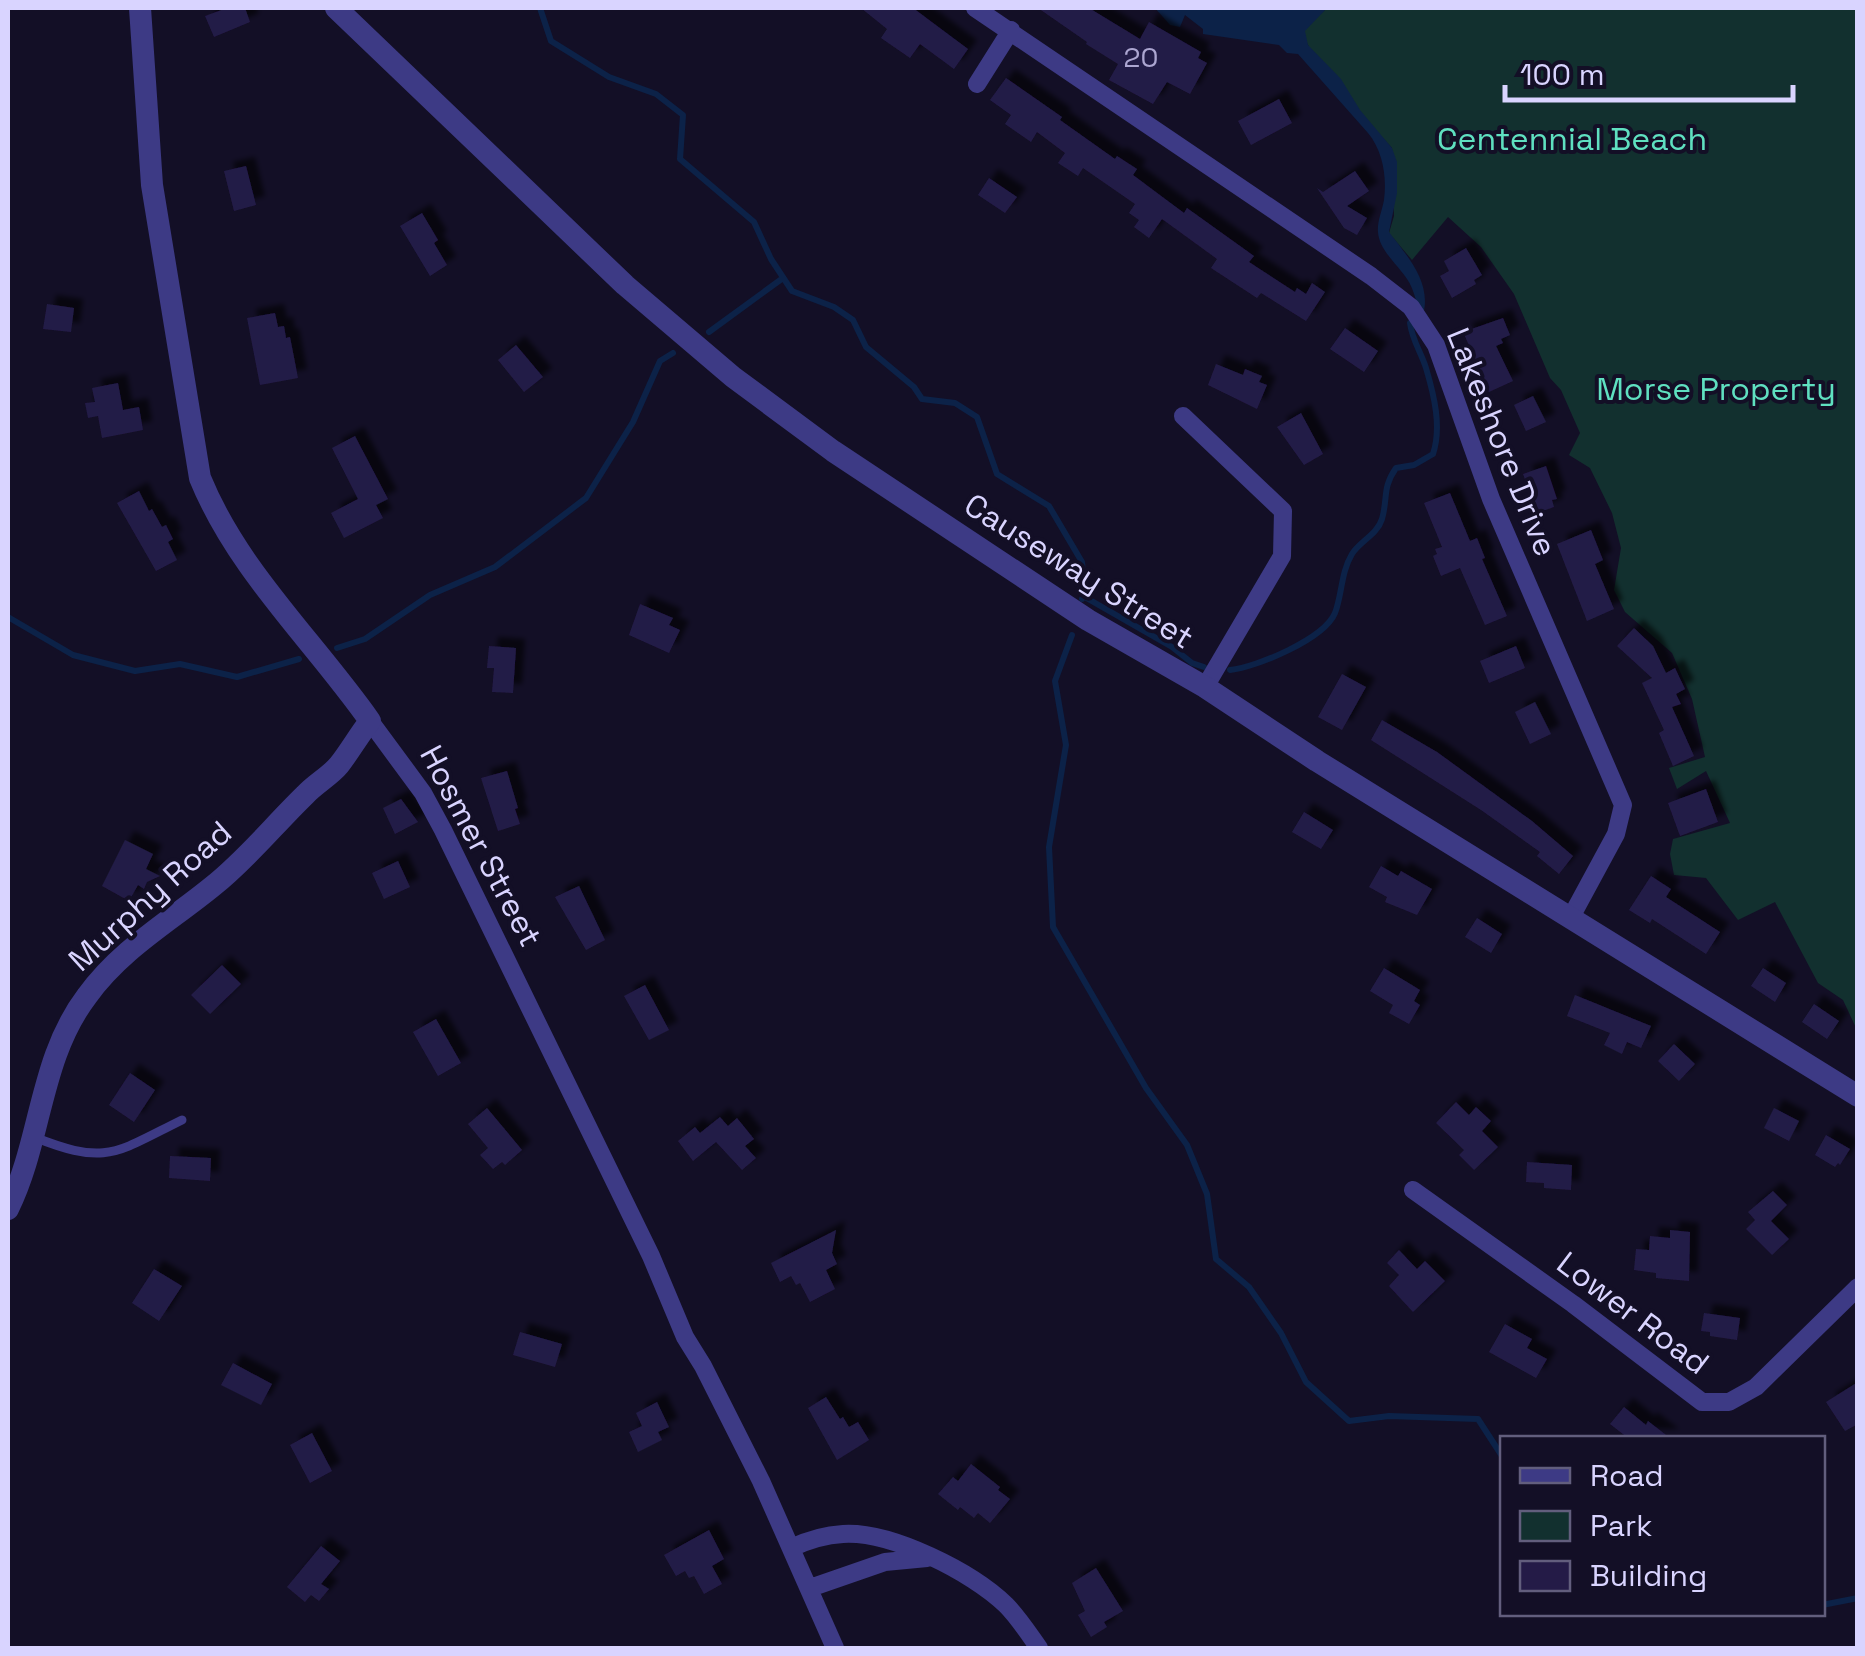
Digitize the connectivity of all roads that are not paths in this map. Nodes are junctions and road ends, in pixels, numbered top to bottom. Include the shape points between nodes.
1 (140, 8) edge
2 (336, 8) edge
3 (975, 8) edge
4 (1011, 30) junction
5 (977, 84) dead end
6 (1183, 416) dead end
7 (1205, 687) junction
8 (370, 722) junction
9 (1570, 919) junction
10 (1858, 1096) edge
11 (182, 1120) dead end
12 (31, 1136) junction
13 (1413, 1190) dead end
14 (8, 1209) edge
15 (1858, 1287) edge
16 (791, 1548) junction
17 (927, 1558) junction
18 (810, 1588) junction
19 (835, 1648) edge
20 (1039, 1648) edge

1 - 8 street, Hosmer Street via 152,185 200,478 239,554
2 - 7 street, Causeway Street via 625,285 733,377 1088,620
3 - 4 street, Lakeshore Drive
4 - 5 street
4 - 9 street, Lakeshore Drive via 1371,276 1411,307 1436,345 1491,499 1624,805 1616,834
6 - 7 street via 1283,512 1282,556
7 - 9 street, Causeway Street
8 - 12 street, Murphy Road via 338,766 246,856 112,964 62,1034
8 - 16 street, Hosmer Street via 443,830
9 - 10 street, Causeway Street
11 - 12 lane via 97,1155
12 - 14 street, Murphy Road
13 - 15 street, Lower Road via 1702,1402 1729,1402 1756,1388
16 - 17 street via 848,1533
16 - 18 street, Hosmer Street
17 - 18 street via 885,1562
17 - 20 street via 1006,1605
18 - 19 street, Hosmer Street

